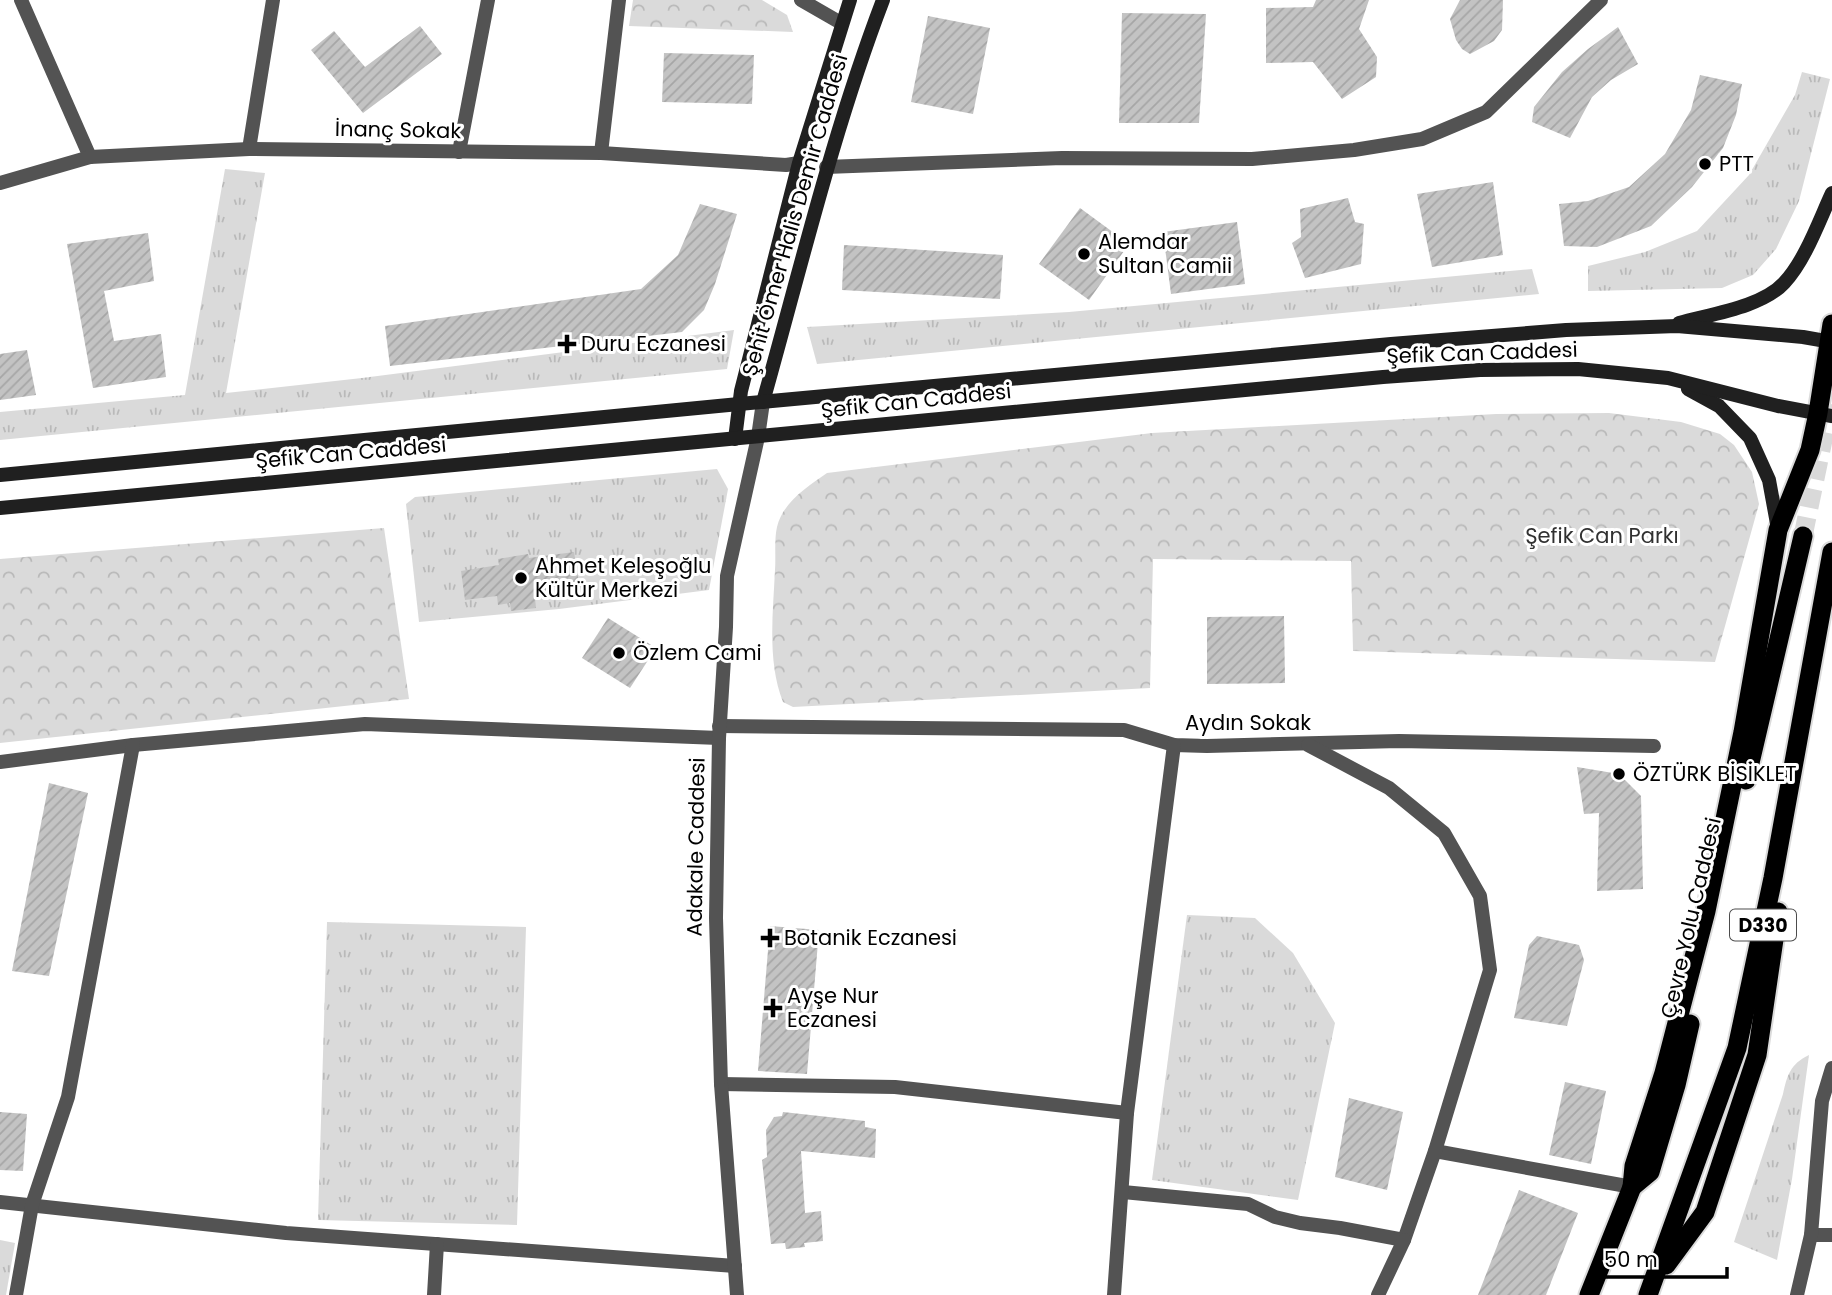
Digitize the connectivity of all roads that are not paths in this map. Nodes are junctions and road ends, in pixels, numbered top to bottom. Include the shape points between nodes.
1 (21, 0) edge
2 (273, 0) edge
3 (488, 0) edge
4 (619, 0) edge
5 (802, 0) edge
6 (850, 0) edge
7 (883, 0) edge
8 (1601, 0) edge
9 (841, 23) junction
10 (249, 149) junction
11 (459, 152) junction
12 (601, 153) junction
13 (90, 157) junction
14 (799, 163) junction
15 (827, 167) junction
16 (0, 183) edge
17 (1832, 193) edge
18 (1665, 326) junction
19 (1831, 336) edge
20 (1668, 379) junction
21 (763, 402) junction
22 (739, 404) junction
23 (1825, 414) edge
24 (758, 437) junction
25 (735, 439) junction
26 (0, 475) edge
27 (0, 508) edge
28 (1778, 530) junction
29 (1803, 536) tunnel mouth
30 (1832, 552) edge
31 (1832, 611) edge
32 (719, 732) junction
33 (1306, 744) junction
34 (133, 745) junction
35 (1174, 745) junction
36 (1654, 746) dead end
37 (0, 762) edge
38 (1832, 1068) edge
39 (720, 1084) junction
40 (1827, 1101) edge
41 (1127, 1113) junction
42 (1435, 1152) junction
43 (1632, 1187) junction
44 (1123, 1192) junction
45 (0, 1202) edge
46 (32, 1205) junction
47 (1811, 1235) junction
48 (1832, 1235) edge
49 (1404, 1240) junction
50 (437, 1244) junction
51 (735, 1266) junction
52 (1650, 1291) edge
53 (16, 1295) edge
54 (434, 1295) edge
55 (737, 1295) edge
56 (1114, 1295) edge
57 (1378, 1295) edge
58 (1589, 1295) edge
59 (1797, 1295) edge

1 - 13 street
2 - 10 street
3 - 11 street
4 - 12 street
5 - 9 street
6 - 9 main road, Şehit Ömer Halis Demir Caddesi
7 - 15 main road, Şehit Ömer Halis Demir Caddesi
8 - 15 street via 1486,112 1422,139 1252,159 1062,158
9 - 14 main road, Şehit Ömer Halis Demir Caddesi
10 - 11 street, İnanç Sokak
10 - 13 street, İnanç Sokak
11 - 12 street, İnanç Sokak
12 - 14 street, İnanç Sokak
13 - 16 street, İnanç Sokak
14 - 22 main road, Şehit Ömer Halis Demir Caddesi
15 - 21 main road, Şehit Ömer Halis Demir Caddesi
17 - 18 main road via 1800,262 1784,284 1764,298
18 - 19 main road, Şefik Can Caddesi
18 - 21 main road, Şefik Can Caddesi via 1391,344
19 - 23 highway
20 - 23 main road, Şefik Can Caddesi
20 - 24 main road, Şefik Can Caddesi via 1578,369 1480,370
20 - 28 main road via 1719,406 1750,438 1769,480
21 - 22 main road, Şefik Can Caddesi
21 - 24 street, Adakale Caddesi
22 - 25 main road, Şehit Ömer Halis Demir Caddesi
22 - 26 main road, Şefik Can Caddesi
23 - 28 highway
24 - 25 main road, Şefik Can Caddesi
24 - 32 street, Adakale Caddesi via 727,576
25 - 27 main road, Şefik Can Caddesi
28 - 43 highway via 1706,911 1664,1073 1634,1166
29 - 43 highway, Çevre Yolu Caddesi via 1676,1085 1650,1172
30 - 52 highway, D330 via 1737,1048
31 - 52 highway via 1787,849 1757,1055 1705,1212
32 - 34 street, Aydın Sokak via 365,724
32 - 35 street, Aydın Sokak via 1124,730
32 - 39 street, Adakale Caddesi via 716,918
33 - 35 street, Aydın Sokak
33 - 36 street, Aydın Sokak via 1399,741
33 - 42 street via 1389,788 1444,833 1480,896 1490,970
34 - 37 street, Aydın Sokak
34 - 46 street via 68,1097
35 - 41 street
38 - 40 street
39 - 41 street via 895,1087
39 - 51 street, Adakale Caddesi
40 - 47 street
41 - 44 street
42 - 43 street
42 - 49 street
43 - 58 highway, Çevre Yolu Caddesi
44 - 49 street via 1248,1204 1300,1223
44 - 56 street
45 - 46 street
46 - 50 street via 286,1233
46 - 53 street
47 - 48 street
47 - 59 street
49 - 57 street
50 - 51 street
50 - 54 street
51 - 55 street, Adakale Caddesi

